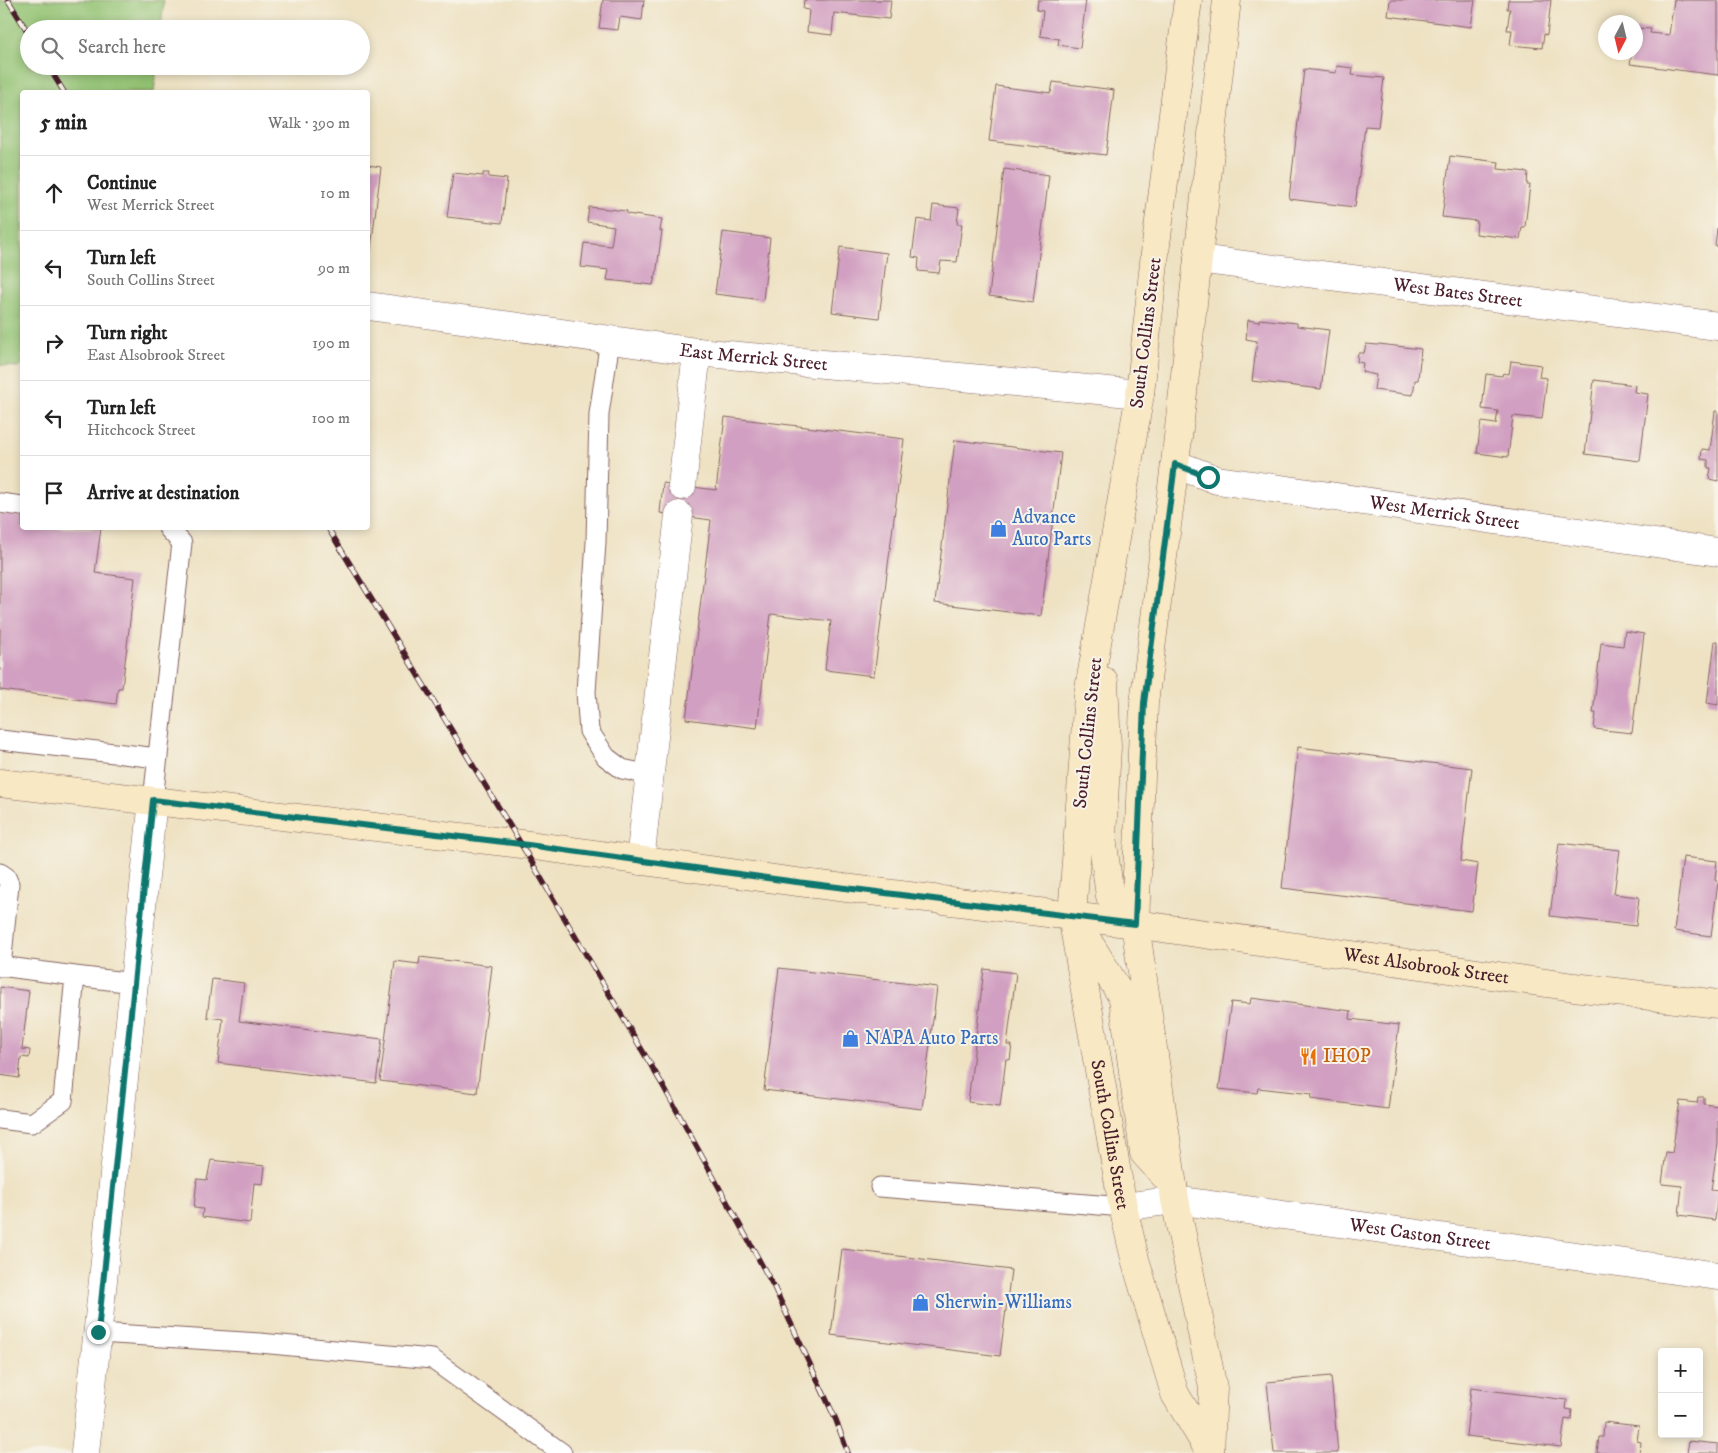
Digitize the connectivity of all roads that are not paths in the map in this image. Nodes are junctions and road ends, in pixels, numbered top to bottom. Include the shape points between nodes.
1 (1188, 0) edge
2 (1226, 0) edge
3 (1198, 259) junction
4 (370, 306) edge
5 (1718, 326) edge
6 (610, 340) junction
7 (697, 352) junction
8 (1140, 394) junction
9 (1175, 464) junction
10 (682, 486) dead end
11 (0, 503) edge
12 (20, 506) edge
13 (679, 515) dead end
14 (170, 530) edge
15 (1718, 552) edge
16 (1101, 617) junction
17 (0, 740) edge
18 (158, 758) junction
19 (650, 775) junction
20 (0, 783) edge
21 (153, 800) junction
22 (640, 861) junction
23 (0, 873) edge
24 (1072, 916) junction
25 (1135, 924) junction
26 (0, 966) edge
27 (75, 976) junction
28 (134, 983) junction
29 (1718, 1004) edge
30 (0, 1119) edge
31 (880, 1187) dead end
32 (1174, 1192) junction
33 (1123, 1207) junction
34 (1718, 1276) edge
35 (98, 1332) junction
36 (1210, 1452) edge
37 (85, 1453) edge
38 (562, 1453) edge

1 - 8 main road, South Collins Street
2 - 3 main road, South Collins Street
3 - 5 street, West Bates Street
3 - 9 main road, South Collins Street
4 - 6 street, East Merrick Street
6 - 7 street, East Merrick Street
6 - 19 lane via 599,414 596,542 586,692 589,731 606,757 622,769
7 - 8 street, East Merrick Street
7 - 10 street
8 - 16 main road, South Collins Street
9 - 15 street, West Merrick Street via 1217,480
9 - 25 main road, South Collins Street via 1144,703
11 - 12 lane
13 - 19 street
14 - 18 lane via 182,543
16 - 24 main road, South Collins Street via 1088,695
16 - 25 main road via 1107,747 1102,837 1110,896
17 - 18 lane
18 - 21 lane
19 - 22 street
20 - 21 main road, West Alsobrook Street
21 - 22 main road, West Alsobrook Street
21 - 28 street
22 - 24 main road, West Alsobrook Street
23 - 26 lane via 9,884
24 - 25 main road, West Alsobrook Street
24 - 32 main road via 1123,998 1144,1153
24 - 33 main road, South Collins Street
25 - 29 main road, West Alsobrook Street via 1574,987
25 - 32 main road, South Collins Street
26 - 27 lane
27 - 28 lane
27 - 30 lane via 63,1101 32,1123
28 - 35 street
31 - 33 lane
32 - 33 street, West Caston Street
32 - 34 street, West Caston Street
32 - 36 main road, South Collins Street via 1214,1388
33 - 36 main road, South Collins Street via 1175,1394
35 - 37 street
35 - 38 lane via 432,1359

